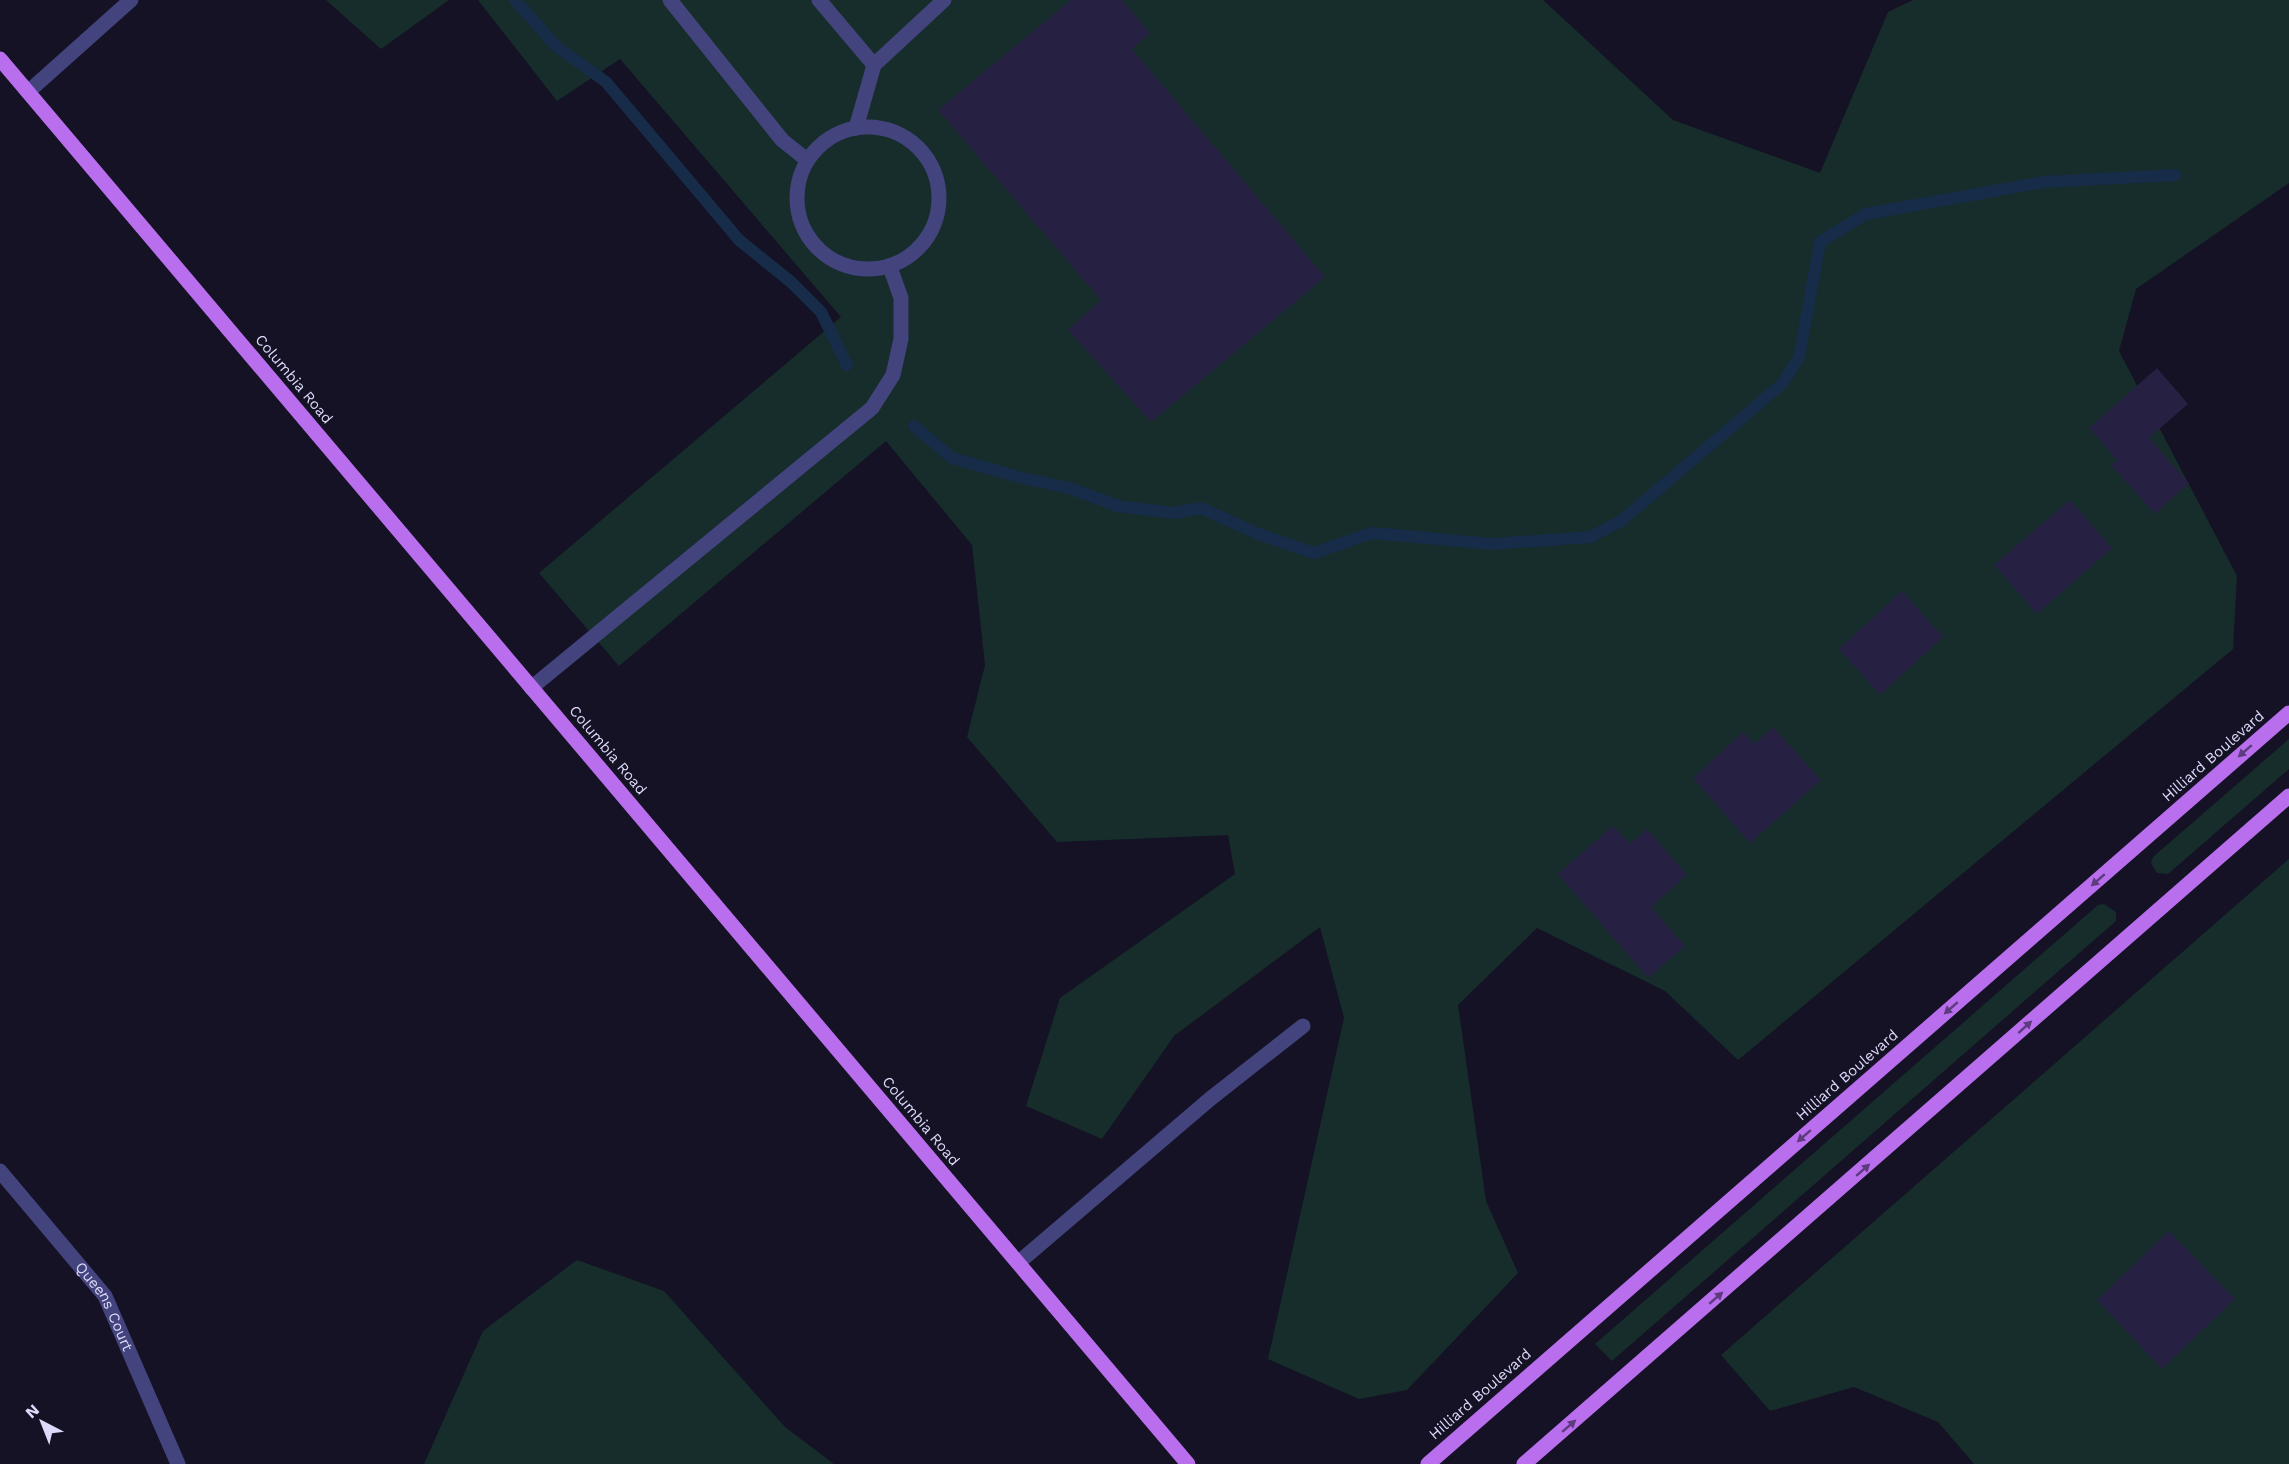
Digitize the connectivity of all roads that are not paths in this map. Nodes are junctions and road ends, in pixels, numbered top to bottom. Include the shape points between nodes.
1 (131, 0) edge
2 (670, 0) edge
3 (819, 0) edge
4 (944, 0) edge
5 (0, 60) edge
6 (874, 65) junction
7 (28, 92) junction
8 (856, 128) junction
9 (807, 160) junction
10 (891, 267) junction
11 (531, 688) junction
12 (2289, 713) edge
13 (2289, 796) edge
14 (1303, 1026) dead end
15 (0, 1171) edge
16 (1018, 1263) junction
17 (178, 1464) edge
18 (1188, 1464) edge
19 (1428, 1464) edge
20 (1524, 1464) edge

1 - 7 street
2 - 9 street via 782,140
3 - 6 street
4 - 6 street
5 - 7 main road, Columbia Road
6 - 8 street
7 - 11 main road, Columbia Road
8 - 9 street via 837,134
8 - 10 street via 883,128 905,136 923,151 935,171 940,194 938,218 928,239 911,256
9 - 10 street via 797,190 798,213 807,236 823,254 843,266 867,270
10 - 11 street via 901,298 901,339 892,375 872,408
11 - 16 main road, Columbia Road
12 -> 19 main road, Hilliard Boulevard
20 -> 13 main road
14 - 16 street via 1210,1099
15 - 17 street, Queens Court via 105,1296
16 - 18 main road, Columbia Road

